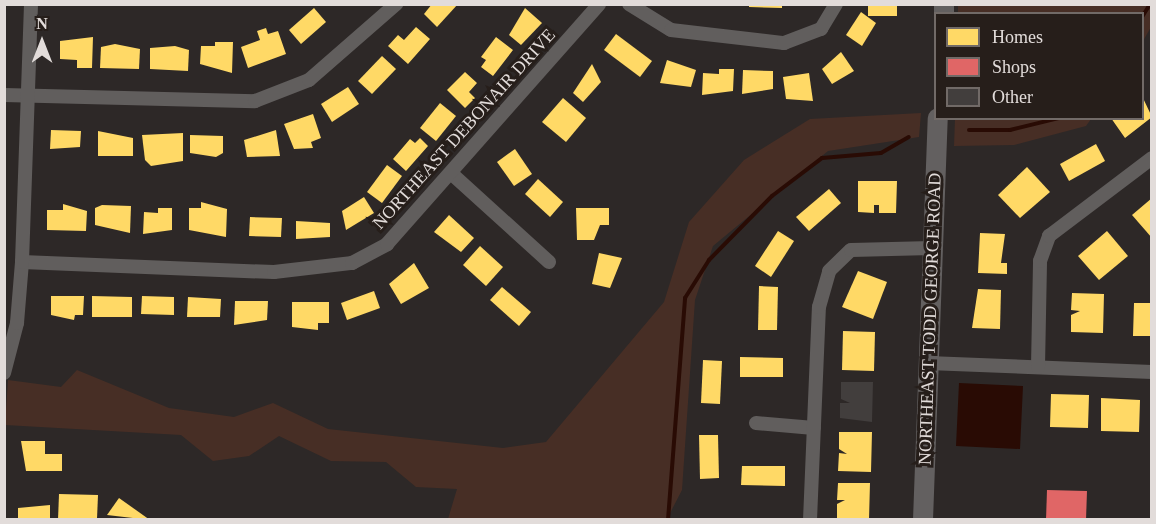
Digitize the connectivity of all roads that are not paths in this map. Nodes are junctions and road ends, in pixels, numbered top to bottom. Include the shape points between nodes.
1 (31, 4) edge
2 (396, 4) edge
3 (599, 4) edge
4 (629, 4) edge
5 (836, 4) edge
6 (29, 95) junction
7 (4, 96) edge
8 (938, 120) edge
9 (1152, 158) edge
10 (452, 174) junction
11 (932, 248) junction
12 (22, 262) junction
13 (549, 262) dead end
14 (928, 363) junction
15 (1038, 367) junction
16 (1152, 372) edge
17 (4, 373) edge
18 (756, 423) dead end
19 (814, 428) junction
20 (810, 519) edge
21 (923, 519) edge

1 - 6 street
2 - 6 street via 309,80 255,102
3 - 10 street, NORTHEAST DEBONAIR DRIVE
4 - 5 street via 671,30 784,43 821,29
6 - 7 street
6 - 12 street
8 - 11 main road, NORTHEAST TODD GEORGE ROAD
9 - 15 street via 1049,236 1040,261
10 - 12 street, NORTHEAST DEBONAIR DRIVE via 387,244 352,263 274,272
10 - 13 street
11 - 14 main road, NORTHEAST TODD GEORGE ROAD
11 - 19 street via 851,250 829,271 819,307
12 - 17 street via 17,323
14 - 15 street
14 - 21 main road, NORTHEAST TODD GEORGE ROAD
15 - 16 street
18 - 19 street
19 - 20 street

